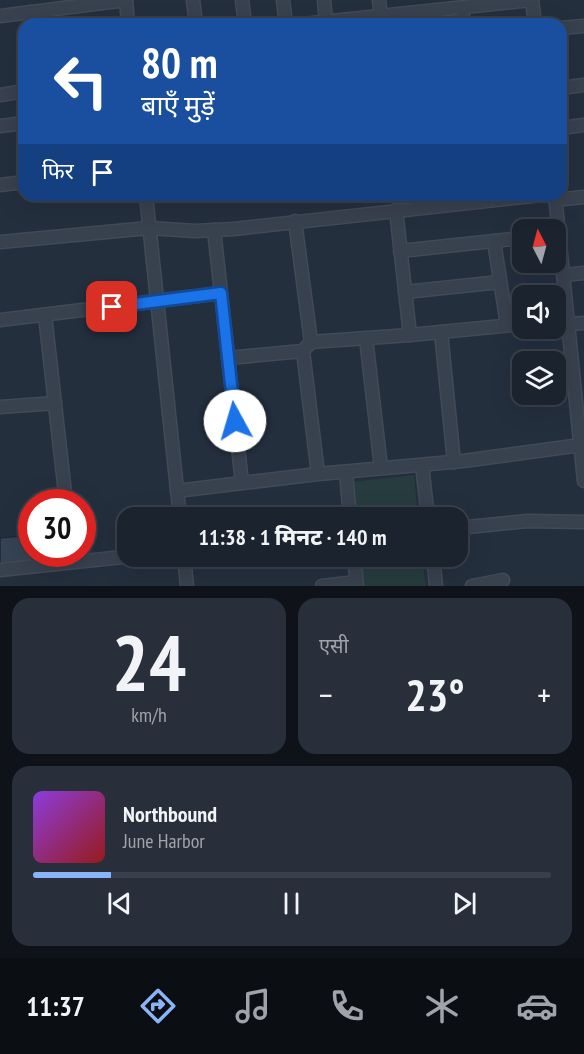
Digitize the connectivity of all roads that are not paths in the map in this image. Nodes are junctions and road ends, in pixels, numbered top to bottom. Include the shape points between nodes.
1 (126, 0) edge
2 (193, 0) edge
3 (242, 0) edge
4 (283, 0) edge
5 (324, 0) edge
6 (379, 0) edge
7 (532, 0) edge
8 (462, 8) junction
9 (0, 16) edge
10 (381, 16) junction
11 (31, 18) edge
12 (128, 18) edge
13 (195, 18) edge
14 (244, 18) edge
15 (285, 18) edge
16 (326, 18) edge
17 (375, 18) edge
18 (463, 18) edge
19 (534, 18) edge
20 (584, 26) edge
21 (567, 27) edge
22 (584, 85) edge
23 (567, 87) edge
24 (18, 92) edge
25 (0, 94) edge
26 (18, 124) edge
27 (584, 125) edge
28 (0, 126) edge
29 (567, 127) edge
30 (18, 183) edge
31 (0, 185) edge
32 (567, 197) edge
33 (584, 197) edge
34 (147, 201) edge
35 (460, 201) edge
36 (555, 201) edge
37 (396, 210) junction
38 (556, 219) edge
39 (295, 221) junction
40 (149, 228) junction
41 (214, 230) junction
42 (512, 239) edge
43 (494, 241) junction
44 (0, 242) edge
45 (400, 251) junction
46 (584, 273) edge
47 (564, 275) joint
48 (500, 282) junction
49 (405, 292) junction
50 (221, 293) junction
51 (156, 302) junction
52 (45, 315) junction
53 (0, 320) edge
54 (566, 322) edge
55 (569, 322) junction
56 (584, 323) edge
57 (507, 325) junction
58 (512, 325) edge
59 (441, 332) junction
60 (410, 335) junction
61 (366, 338) junction
62 (307, 346) junction
63 (228, 358) junction
64 (55, 403) junction
65 (0, 406) edge
66 (581, 419) edge
67 (580, 445) junction
68 (454, 462) junction
69 (422, 465) junction
70 (381, 468) junction
71 (346, 472) junction
72 (318, 474) junction
73 (584, 480) edge
74 (242, 483) junction
75 (65, 489) edge
76 (177, 491) junction
77 (179, 507) edge
78 (349, 507) edge
79 (427, 507) edge
80 (584, 522) edge
81 (468, 527) edge
82 (117, 556) edge
83 (96, 557) edge
84 (18, 567) edge
85 (185, 567) edge
86 (355, 567) edge
87 (434, 567) edge
88 (0, 570) edge
89 (503, 580) dead end
90 (357, 584) edge
91 (187, 586) edge
92 (322, 586) edge
93 (436, 586) edge
94 (472, 586) edge

1 - 11 street
1 - 12 street
2 - 13 street
3 - 14 street
4 - 15 street
5 - 16 street
6 - 10 street
7 - 8 street
7 - 19 street
8 - 10 street
8 - 18 street
9 - 11 street
10 - 17 street
20 - 21 street
22 - 23 street
24 - 25 street
26 - 28 street
27 - 29 street
30 - 31 street
32 - 33 street
34 - 40 street
35 - 37 street
36 - 38 street
37 - 39 street
37 - 45 street
39 - 41 street
39 - 62 street
40 - 41 street
40 - 44 street
40 - 51 street
41 - 50 street
42 - 43 street
43 - 45 street
43 - 48 street
45 - 49 street
46 - 47 street
47 - 55 street
48 - 49 street
48 - 57 street
49 - 60 street
50 - 51 street
50 - 63 street
51 - 52 street
51 - 76 street
52 - 53 street
52 - 64 street
54 - 55 street
55 - 56 street
55 - 66 street
57 - 58 street
57 - 59 street
59 - 60 street
59 - 68 street
60 - 61 street
61 - 62 street
61 - 70 street
62 - 63 street
62 - 72 street
63 - 74 street
64 - 65 street
64 - 75 street
66 - 67 street
67 - 68 street
67 - 73 street
68 - 69 street
69 - 70 street
69 - 79 street
70 - 71 street
71 - 72 street
71 - 78 street
72 - 74 street
74 - 76 street
76 - 77 street
80 - 81 street via 526,521
82 - 83 street
84 - 88 street
85 - 91 street
86 - 90 street
87 - 93 street
89 - 94 street
90 - 92 street

